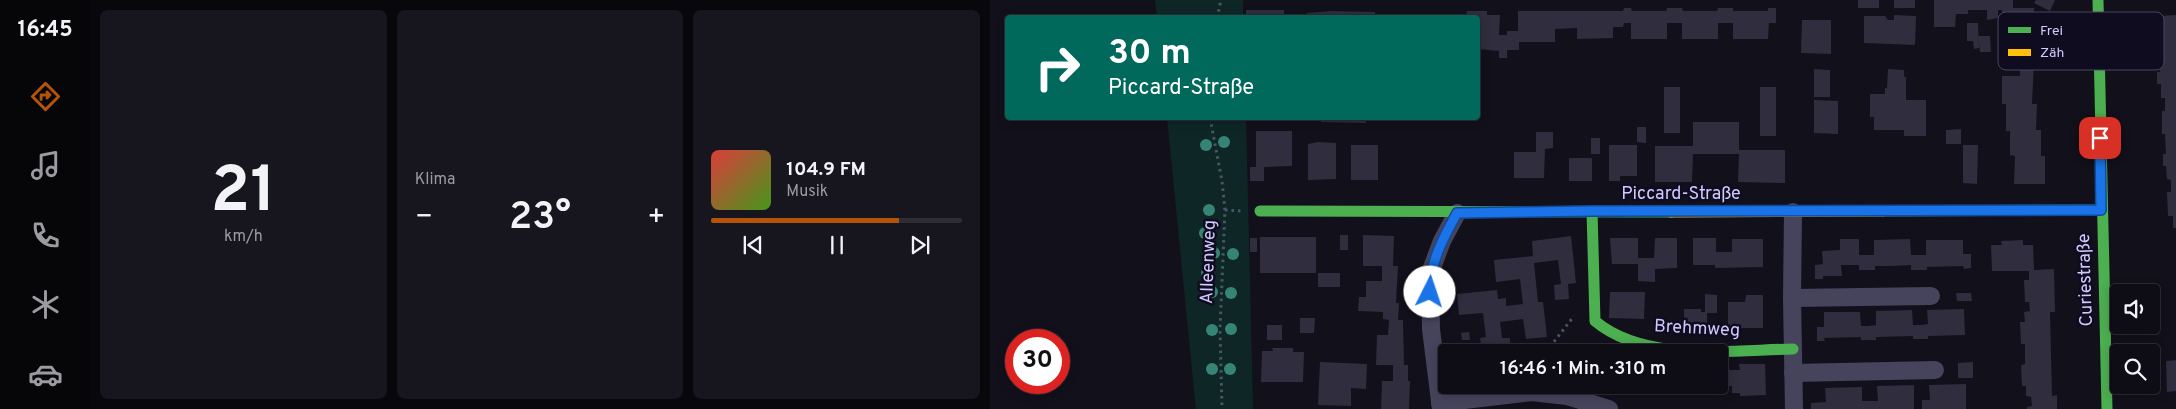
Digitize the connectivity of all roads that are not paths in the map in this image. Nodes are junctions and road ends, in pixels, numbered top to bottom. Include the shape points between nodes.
1 (2099, 70) edge
2 (2101, 210) junction
3 (1260, 211) dead end
4 (1592, 211) junction
5 (1793, 212) junction
6 (1457, 213) junction
7 (1931, 296) dead end
8 (1792, 298) junction
9 (1793, 349) junction
10 (1935, 370) dead end
11 (1793, 373) junction
12 (1533, 400) edge
13 (1440, 406) edge
14 (1610, 409) edge
15 (1794, 409) edge
16 (2107, 409) edge

1 - 2 street, Curiestraße
2 - 5 street, Piccard-Straße
2 - 16 street, Curiestraße
3 - 6 street, Piccard-Straße
4 - 5 street, Piccard-Straße
4 - 6 street, Piccard-Straße
4 - 9 street, Brehmweg via 1595,321 1610,333 1656,347
5 - 8 street
6 - 13 street via 1430,273 1431,329
7 - 8 street
8 - 9 street
9 - 11 street
10 - 11 street
11 - 15 street
12 - 13 street
12 - 14 street via 1567,396

